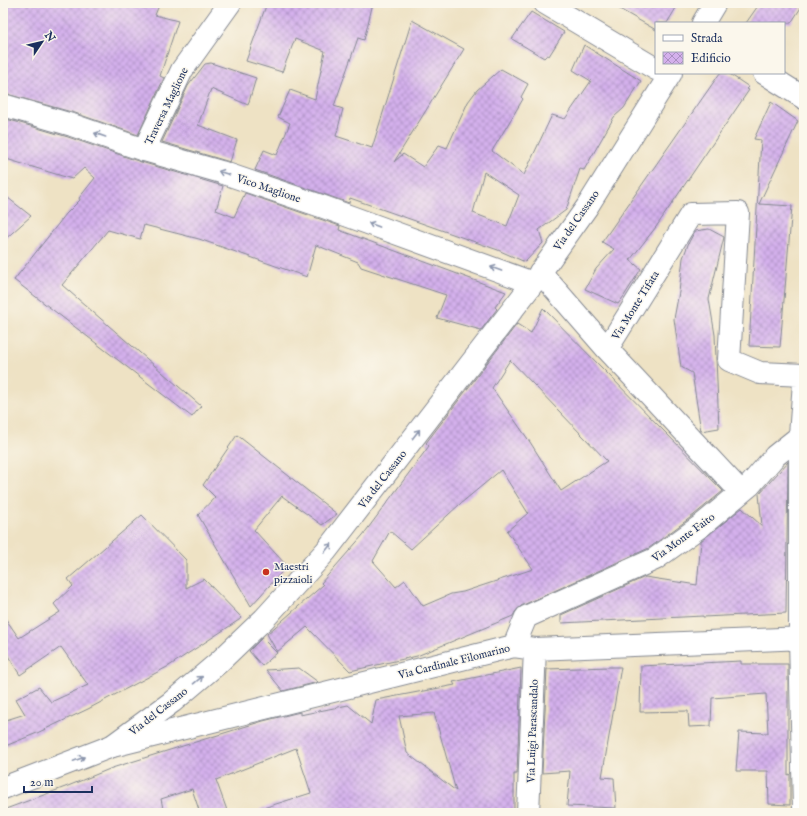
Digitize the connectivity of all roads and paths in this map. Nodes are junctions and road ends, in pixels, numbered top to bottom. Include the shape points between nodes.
1 (230, 3) edge
2 (545, 3) edge
3 (715, 3) edge
4 (703, 22) edge
5 (655, 68) edge
6 (663, 74) edge
7 (766, 74) edge
8 (804, 98) edge
9 (3, 105) edge
10 (144, 150) junction
11 (536, 278) junction
12 (607, 349) junction
13 (804, 375) edge
14 (804, 382) edge
15 (802, 434) edge
16 (741, 492) junction
17 (802, 638) edge
18 (514, 646) junction
19 (535, 649) junction
20 (112, 746) junction
21 (3, 788) edge
22 (804, 809) edge
23 (528, 813) edge

1 - 10 street, Traversa Maglione via 182,70
2 - 5 street
3 - 4 street
6 - 11 street, Via del Cassano via 587,207
7 - 8 street
10 -> 9 street, Vico Maglione
11 -> 10 street, Vico Maglione via 221,172
11 - 12 street, Via Monte Tifata
20 -> 11 street, Via del Cassano via 172,702 218,663 326,551
12 - 13 street, Via Monte Tifata via 691,214 738,213 729,360 760,373
12 - 16 street
14 - 15 street
15 - 16 street, Via Monte Faito via 775,456
15 - 17 street
16 - 18 street, Via Monte Faito via 702,525 655,559 526,617
17 - 19 street, Via Cardinale Filomarino
17 - 22 street
18 - 19 street, Via Cardinale Filomarino
18 - 20 street, Via Cardinale Filomarino
19 - 23 street, Via Luigi Parascandalo
21 -> 20 street, Via del Cassano

